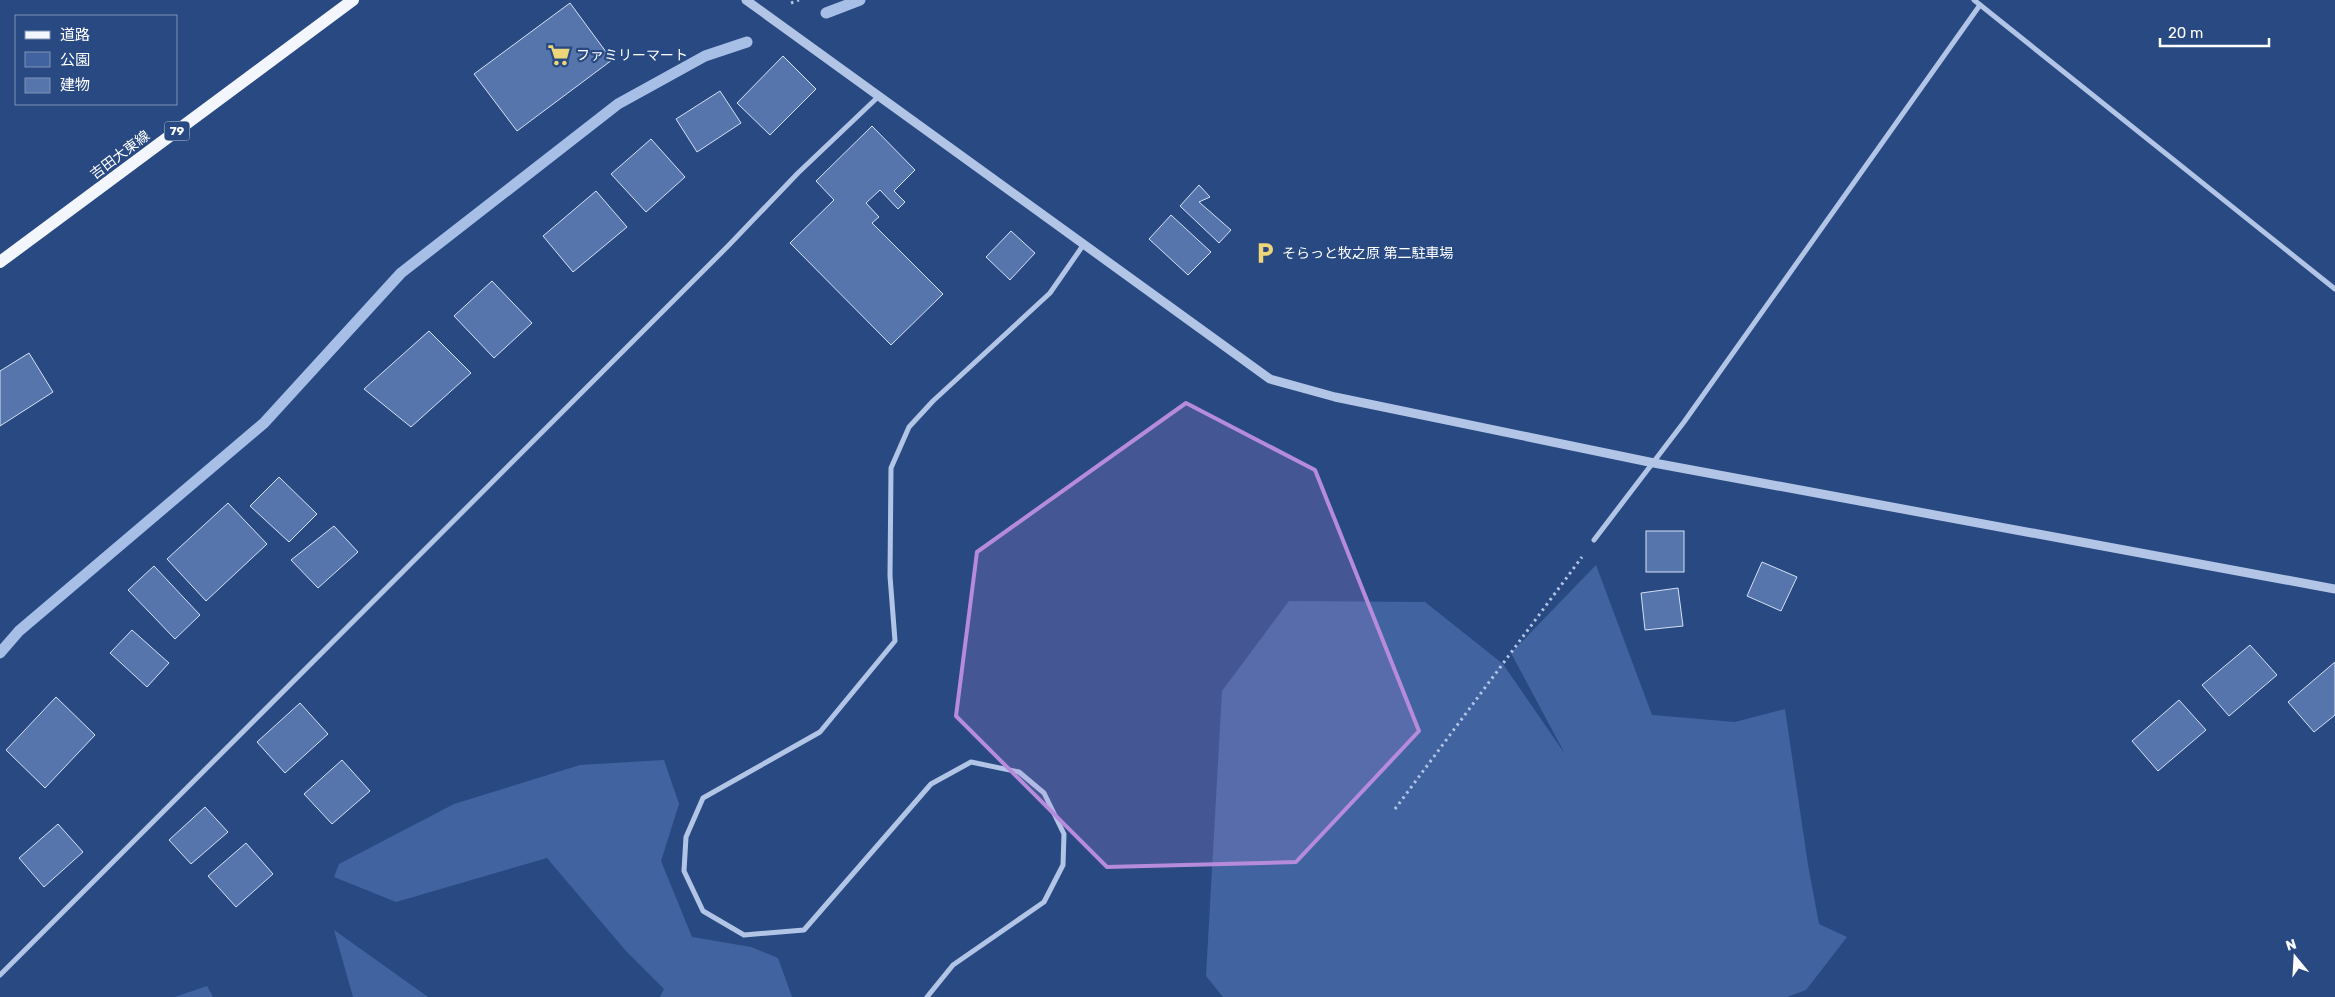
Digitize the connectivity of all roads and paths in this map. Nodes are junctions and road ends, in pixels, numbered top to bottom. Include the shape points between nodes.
1 (353, 0) edge
2 (746, 0) edge
3 (1974, 0) edge
4 (1980, 5) junction
5 (879, 96) junction
6 (1084, 244) junction
7 (0, 262) edge
8 (2335, 289) edge
9 (1654, 463) junction
10 (1594, 540) joint
11 (2335, 589) edge
12 (1395, 809) dead end
13 (0, 975) edge
14 (927, 997) edge

1 - 7 main road, 吉田大東線 / 79
2 - 5 street
3 - 4 street
4 - 8 street
4 - 9 street
5 - 6 street
5 - 13 street via 798,173 708,267
6 - 9 street via 1270,380 1335,397
6 - 14 street via 1050,293 933,400 909,427 891,468 890,576 895,641 820,732 703,798 686,837 684,871 703,911 744,935 804,930 931,784 971,762 1019,772 1044,794 1064,834 1063,865 1044,902 953,965
9 - 10 street
9 - 11 street
10 - 12 path

